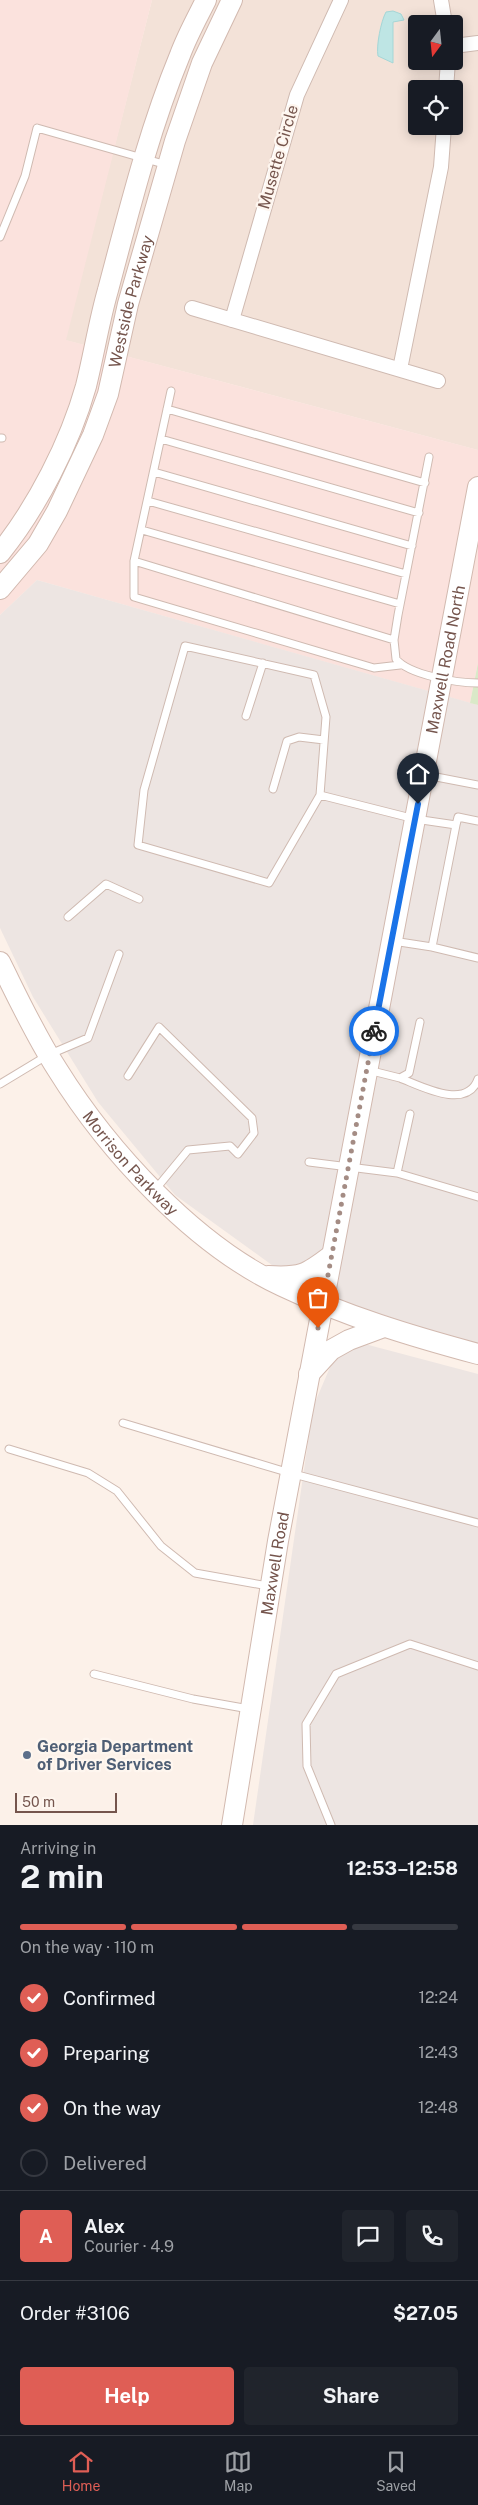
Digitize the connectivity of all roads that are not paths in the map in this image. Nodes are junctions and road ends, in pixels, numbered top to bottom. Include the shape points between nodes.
1 (206, 0) edge
2 (232, 0) edge
3 (341, 0) edge
4 (440, 0) edge
5 (443, 15) edge
6 (478, 44) edge
7 (463, 45) edge
8 (443, 135) edge
9 (145, 159) junction
10 (168, 165) junction
11 (0, 237) edge
12 (192, 308) dead end
13 (232, 320) junction
14 (400, 370) junction
15 (438, 381) dead end
16 (172, 391) dead end
17 (167, 409) junction
18 (161, 439) junction
19 (429, 457) dead end
20 (154, 472) junction
21 (425, 483) junction
22 (478, 487) edge
23 (148, 500) junction
24 (419, 513) junction
25 (142, 530) junction
26 (412, 546) junction
27 (0, 553) edge
28 (134, 561) junction
29 (406, 574) junction
30 (0, 589) edge
31 (400, 604) junction
32 (394, 640) junction
33 (263, 664) junction
34 (400, 664) junction
35 (441, 678) junction
36 (478, 683) edge
37 (246, 716) dead end
38 (324, 740) junction
39 (423, 775) junction
40 (478, 785) edge
41 (273, 789) dead end
42 (320, 795) junction
43 (415, 819) junction
44 (478, 821) edge
45 (456, 825) junction
46 (139, 898) dead end
47 (68, 917) dead end
48 (392, 941) junction
49 (432, 948) junction
50 (119, 954) dead end
51 (478, 958) edge
52 (0, 962) edge
53 (420, 1022) dead end
54 (48, 1055) junction
55 (367, 1070) junction
56 (128, 1076) dead end
57 (400, 1078) junction
58 (478, 1079) edge
59 (0, 1084) edge
60 (410, 1114) dead end
61 (309, 1162) dead end
62 (349, 1167) junction
63 (398, 1173) junction
64 (155, 1190) junction
65 (478, 1197) edge
66 (332, 1255) junction
67 (264, 1276) junction
68 (323, 1302) junction
69 (384, 1327) junction
70 (478, 1354) edge
71 (309, 1374) junction
72 (123, 1423) dead end
73 (9, 1449) dead end
74 (290, 1473) junction
75 (478, 1523) edge
76 (270, 1586) junction
77 (478, 1666) edge
78 (94, 1674) dead end
79 (250, 1709) junction
80 (232, 1825) edge
81 (331, 1825) edge

1 - 9 street, Westside Parkway via 180,54
2 - 10 street, Westside Parkway via 202,63
3 - 13 street, Musette Circle via 297,95
4 - 5 street
6 - 7 street
8 - 14 street via 440,167
9 - 10 lane
9 - 11 lane via 37,128 25,176
9 - 27 street, Westside Parkway via 105,299 86,387 36,500
10 - 30 street, Westside Parkway via 128,304 108,394 93,434 61,504 38,544
12 - 13 street
13 - 14 street
14 - 15 street
16 - 17 lane
17 - 18 lane
17 - 21 lane
18 - 20 lane
18 - 24 lane
19 - 21 lane
20 - 23 lane
20 - 26 lane
21 - 24 lane
22 - 35 street, Maxwell Road North
23 - 25 lane
23 - 29 lane
24 - 26 lane
25 - 28 lane
25 - 31 lane
26 - 29 lane
28 - 32 lane
28 - 34 lane via 134,597 374,668
29 - 31 lane
31 - 32 lane
32 - 34 lane via 396,659
33 - 37 lane
33 - 38 lane via 314,675 326,717
33 - 42 lane via 185,646 144,790 138,845 270,883
34 - 35 lane
35 - 36 lane
35 - 39 street, Maxwell Road North
38 - 41 lane via 299,737 287,741
38 - 42 lane
39 - 40 lane
39 - 43 street, Maxwell Road North
42 - 43 lane
43 - 45 lane
43 - 48 street, Maxwell Road North
44 - 45 lane via 458,817
45 - 49 lane
46 - 47 lane via 106,884
48 - 49 lane
48 - 55 street, Maxwell Road North
49 - 51 lane
50 - 54 lane via 88,1038
52 - 54 street, Morrison Parkway
53 - 57 lane via 409,1073
54 - 59 lane
54 - 64 street, Morrison Parkway via 87,1114
55 - 57 lane
55 - 62 street, Maxwell Road North
56 - 64 lane via 160,1027 252,1118 254,1133 238,1154 230,1146 188,1150
57 - 58 lane via 461,1096 474,1089
60 - 63 lane
61 - 62 lane
62 - 63 lane
62 - 66 street, Maxwell Road North
63 - 65 lane
64 - 67 street, Morrison Parkway via 171,1208 224,1251
66 - 67 street via 311,1271 293,1277
66 - 68 street, Maxwell Road North
67 - 68 street, Morrison Parkway
68 - 69 street, Morrison Parkway
68 - 71 street, Maxwell Road
69 - 70 street, Morrison Parkway
69 - 71 street via 331,1350
71 - 74 street, Maxwell Road
72 - 74 lane
73 - 76 lane via 88,1473 117,1491 161,1546 196,1573
74 - 75 lane
74 - 76 street, Maxwell Road
76 - 79 street, Maxwell Road
77 - 81 lane via 410,1644 336,1674 306,1724 307,1766
78 - 79 lane via 193,1699
79 - 80 street, Maxwell Road

